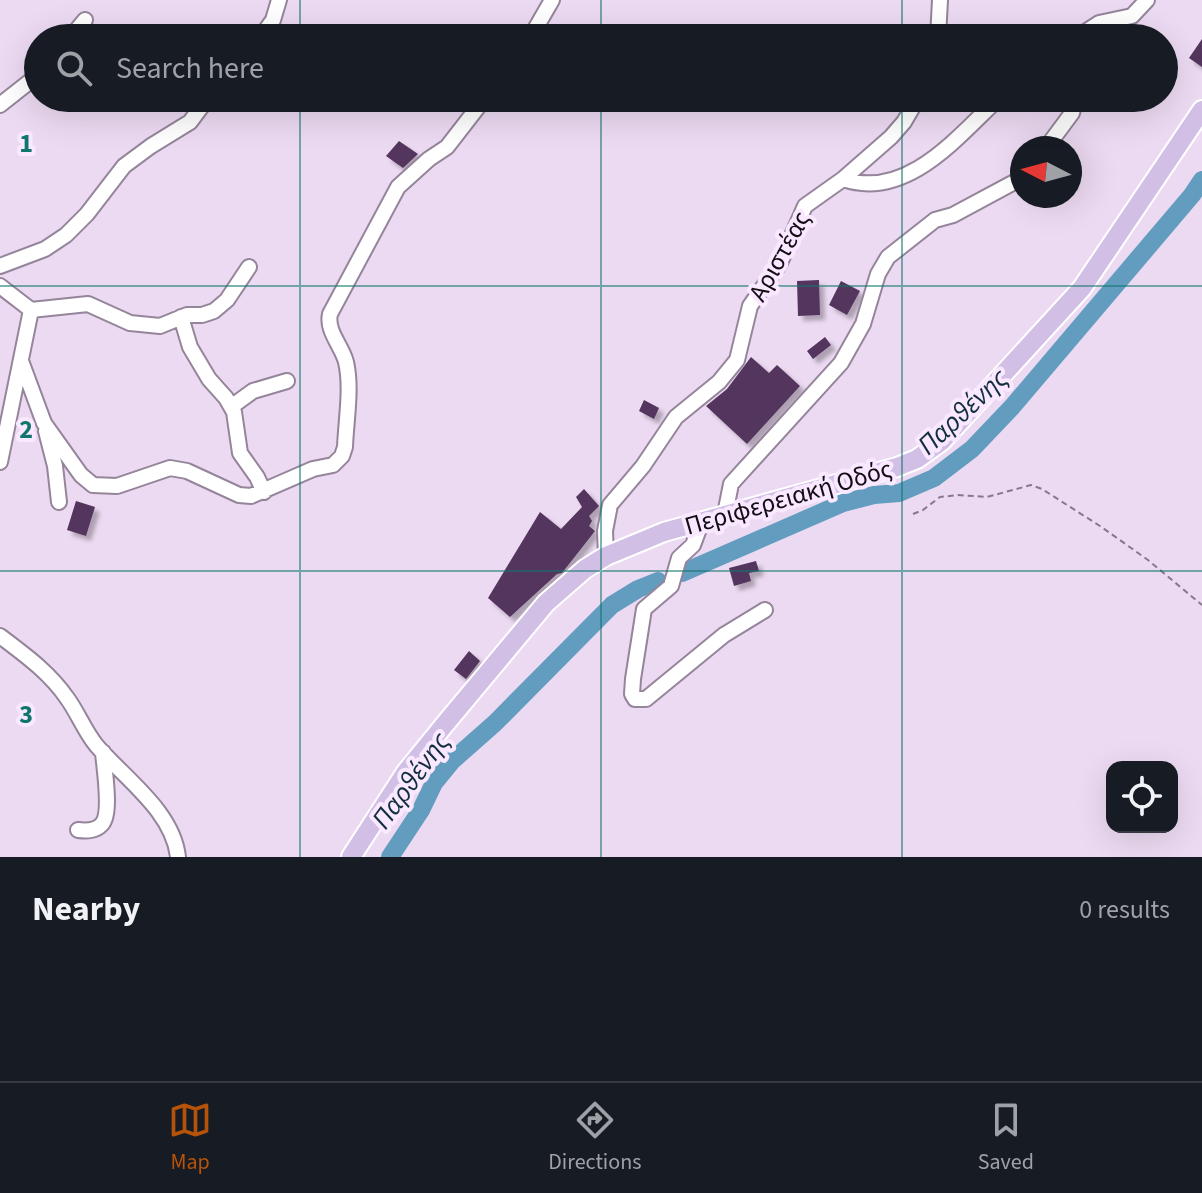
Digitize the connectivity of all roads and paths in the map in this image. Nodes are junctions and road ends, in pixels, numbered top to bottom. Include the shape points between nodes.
1 (279, 0) edge
2 (552, 0) edge
3 (940, 0) edge
4 (1147, 0) edge
5 (85, 20) dead end
6 (82, 24) edge
7 (270, 24) edge
8 (538, 24) edge
9 (939, 24) edge
10 (1097, 24) edge
11 (24, 86) edge
12 (0, 105) edge
13 (1202, 110) edge
14 (198, 112) edge
15 (474, 112) edge
16 (908, 112) edge
17 (984, 112) edge
18 (1072, 112) edge
19 (1055, 136) edge
20 (843, 179) junction
21 (1010, 184) edge
22 (0, 266) edge
23 (249, 267) dead end
24 (0, 286) edge
25 (31, 310) junction
26 (181, 317) junction
27 (21, 361) junction
28 (287, 381) dead end
29 (231, 407) junction
30 (44, 423) junction
31 (1, 455) edge
32 (264, 492) junction
33 (59, 502) dead end
34 (725, 514) junction
35 (913, 514) dead end
36 (702, 521) junction
37 (606, 556) junction
38 (1202, 605) edge
39 (765, 610) dead end
40 (0, 636) edge
41 (103, 752) junction
42 (78, 830) dead end
43 (178, 857) edge
44 (351, 857) edge

1 - 7 street
2 - 8 street
3 - 9 street
4 - 10 street via 1132,16
5 - 6 street
11 - 12 street
13 - 34 main road, Περιφερειακή Οδός via 1082,288 942,441 897,467
14 - 22 street via 124,166 66,235
15 - 32 street via 447,147 398,187 330,314 328,323 348,380 342,456 333,465
16 - 20 street, Αριστέας via 894,133
17 - 20 street via 916,171 871,182
18 - 19 street
20 - 37 street, Αριστέας via 802,211 780,263 750,306 741,349 728,373 676,417 610,505
21 - 34 street via 935,220 888,257 865,319 841,363 731,484
23 - 26 street via 221,306 207,314
24 - 25 street
25 - 26 street via 88,304 130,323 151,326
25 - 27 street
26 - 29 street via 190,347
27 - 30 street
27 - 31 street
28 - 29 street via 253,391
29 - 32 street via 240,453
30 - 32 street via 93,485 117,486 170,468 239,495
30 - 33 street
34 - 36 main road, Περιφερειακή Οδός
35 - 38 path via 940,497 987,497 1031,485 1100,526
36 - 37 main road, Περιφερειακή Οδός
36 - 39 street via 693,545 679,558 671,586 644,609 635,699 646,699 724,635
37 - 44 main road, Περιφερειακή Οδός via 569,581 526,626 406,772
40 - 41 street via 50,678
41 - 42 street via 106,817 100,826
41 - 43 street via 158,812

